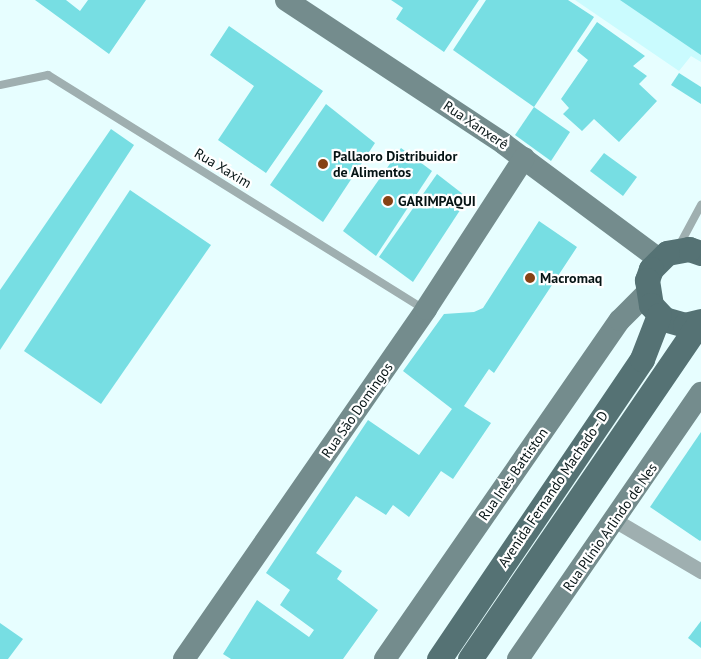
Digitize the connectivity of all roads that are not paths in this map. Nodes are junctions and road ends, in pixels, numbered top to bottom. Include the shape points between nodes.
1 (286, 0) edge
2 (0, 85) edge
3 (524, 158) junction
4 (701, 205) edge
5 (687, 253) edge
6 (647, 293) junction
7 (426, 310) junction
8 (659, 315) junction
9 (700, 322) edge
10 (701, 394) edge
11 (616, 521) junction
12 (701, 571) edge
13 (184, 659) edge
14 (385, 659) edge
15 (439, 659) edge
16 (470, 659) edge
17 (518, 659) edge

1 - 3 street, Rua Xanxerê
2 - 7 lane, Rua Xaxim via 48,76
3 - 5 street, Rua Xanxerê
3 - 7 street, Rua São Domingos
4 - 5 lane
5 - 6 main road via 649,275
6 - 8 main road
6 - 14 street, Rua Inês Battiston via 620,320
7 - 13 street, Rua São Domingos
8 - 9 main road via 678,325
8 - 15 main road, Avenida Fernando Machado - D via 642,358
9 - 16 main road, Avenida Fernando Machado - D
10 - 11 street, Rua Plínio Arlindo de Nes
11 - 12 street
11 - 17 street, Rua Plínio Arlindo de Nes

